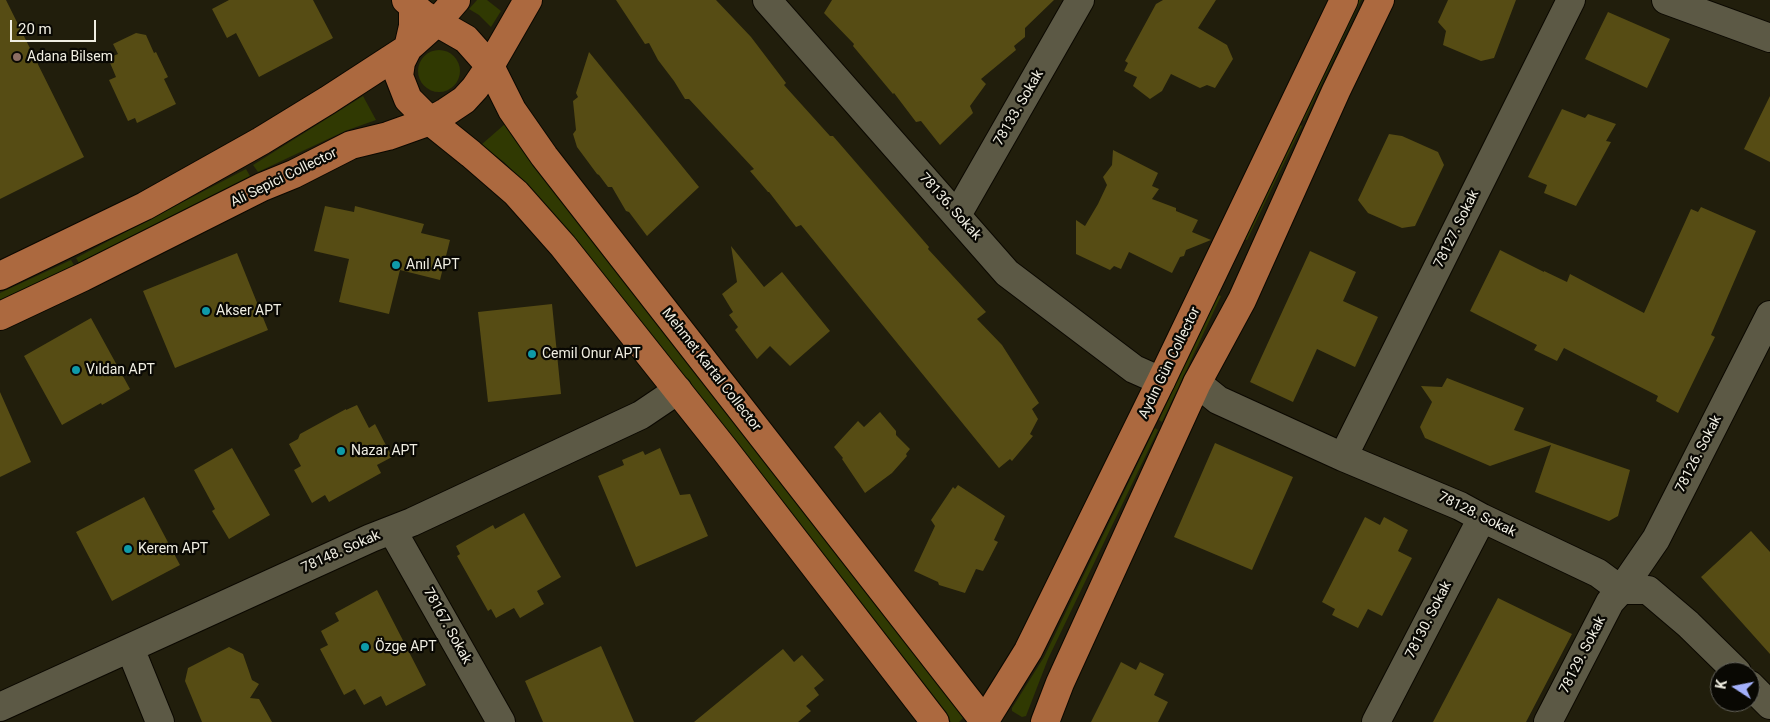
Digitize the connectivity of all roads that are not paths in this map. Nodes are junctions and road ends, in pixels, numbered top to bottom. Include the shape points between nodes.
1 (456, 0) edge
2 (528, 0) edge
3 (767, 0) edge
4 (1080, 0) edge
5 (1344, 0) edge
6 (1380, 0) edge
7 (1571, 0) edge
8 (1666, 0) edge
9 (410, 3) edge
10 (437, 22) junction
11 (1770, 38) edge
12 (408, 48) junction
13 (490, 66) junction
14 (430, 121) junction
15 (957, 215) junction
16 (0, 276) edge
17 (1770, 315) edge
18 (0, 316) edge
19 (1162, 381) junction
20 (1197, 383) junction
21 (678, 390) junction
22 (1343, 457) junction
23 (1482, 518) junction
24 (392, 530) junction
25 (1621, 590) junction
26 (130, 648) junction
27 (1726, 662) edge
28 (1760, 695) edge
29 (1770, 705) edge
30 (0, 707) edge
31 (160, 722) edge
32 (500, 722) edge
33 (935, 722) edge
34 (985, 722) edge
35 (1045, 722) edge
36 (1376, 722) edge
37 (1548, 722) edge

1 - 10 main road
2 - 13 main road, Ali Sepici Collector
3 - 15 street, 78136. Sokak
4 - 15 street, 78133. Sokak
5 - 19 main road, Aydın Gün Collector
6 - 20 main road via 1242,300
7 - 22 street, 78127. Sokak
8 - 11 street
9 - 10 main road, Mehmet Kartal Collector
9 - 12 main road via 413,26
10 - 12 main road
10 - 13 main road, Mehmet Kartal Collector via 466,39
12 - 14 main road via 399,76 408,99
12 - 16 main road via 240,153 145,206
13 - 14 main road, Ali Sepici Collector via 464,100
13 - 34 main road, Mehmet Kartal Collector via 512,110 544,156
14 - 18 main road, Ali Sepici Collector via 351,145
14 - 21 main road via 531,209
15 - 19 street, 78136. Sokak via 1007,273 1134,369
17 - 25 street, 78126. Sokak via 1656,539
19 - 34 main road, Aydın Gün Collector via 1028,651
20 - 22 street, 78128. Sokak via 1218,400
20 - 35 main road
21 - 24 street, 78148. Sokak via 640,415
21 - 33 main road
22 - 23 street, 78128. Sokak
23 - 25 street, 78128. Sokak via 1598,573
23 - 36 street, 78130. Sokak
24 - 26 street, 78148. Sokak
24 - 32 street, 78167. Sokak
25 - 27 street via 1648,590
25 - 37 street, 78129. Sokak via 1610,602
26 - 30 street, 78148. Sokak
26 - 31 street
28 - 29 street

